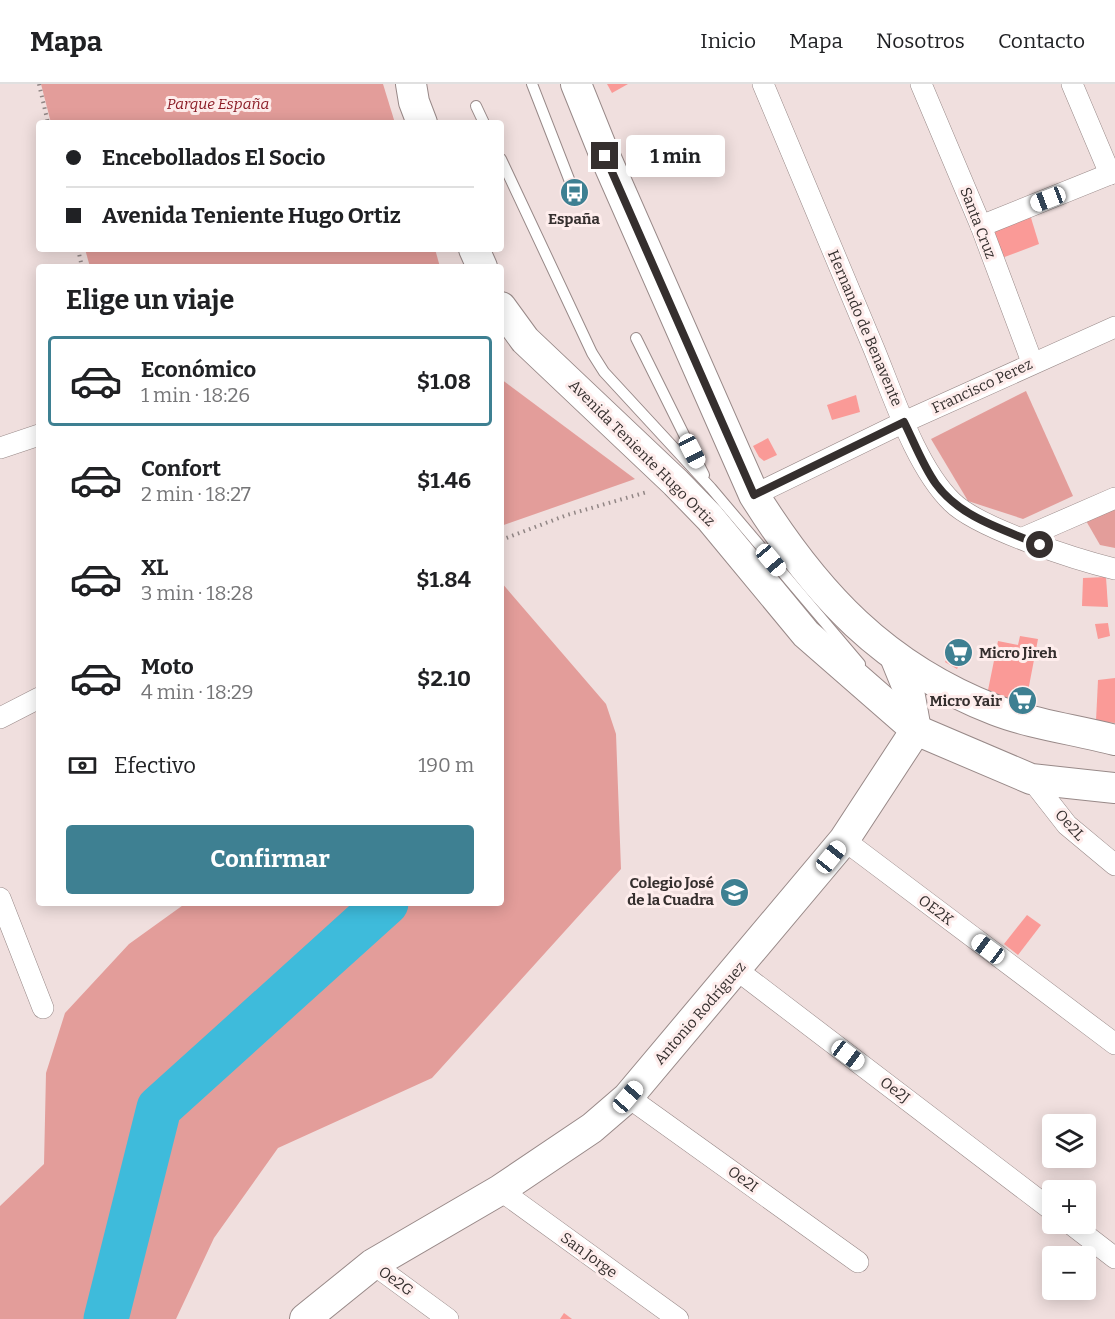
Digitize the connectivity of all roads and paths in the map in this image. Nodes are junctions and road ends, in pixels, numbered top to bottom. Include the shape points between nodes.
1 (39, 84) edge
2 (411, 84) edge
3 (532, 84) edge
4 (576, 84) edge
5 (763, 84) edge
6 (921, 84) edge
7 (1072, 84) edge
8 (476, 105) dead end
9 (47, 120) edge
10 (421, 120) edge
11 (483, 120) edge
12 (504, 165) edge
13 (1112, 173) edge
14 (574, 192) dead end
15 (981, 226) junction
16 (504, 311) edge
17 (1115, 327) edge
18 (636, 338) dead end
19 (1032, 362) junction
20 (904, 422) junction
21 (36, 436) edge
22 (0, 448) edge
23 (676, 483) junction
24 (711, 489) junction
25 (754, 495) junction
26 (1115, 498) edge
27 (1023, 538) junction
28 (504, 539) edge
29 (1115, 569) edge
30 (896, 659) junction
31 (36, 700) edge
32 (0, 718) edge
33 (916, 730) junction
34 (1115, 740) edge
35 (1031, 779) junction
36 (1115, 788) edge
37 (844, 840) junction
38 (1115, 865) edge
39 (0, 898) edge
40 (737, 970) junction
41 (43, 1008) dead end
42 (1115, 1044) edge
43 (628, 1097) junction
44 (500, 1190) junction
45 (1042, 1203) edge
46 (1084, 1234) edge
47 (1115, 1258) edge
48 (858, 1262) dead end
49 (373, 1264) junction
50 (304, 1319) edge
51 (448, 1319) edge
52 (678, 1319) edge

1 - 9 path
2 - 10 main road
3 - 14 lane
4 - 25 main road
5 - 20 street, Hernando de Benavente
6 - 15 street, Santa Cruz
7 - 13 street
8 - 11 lane
12 - 24 lane via 598,362
13 - 15 street
15 - 19 street, Santa Cruz
16 - 23 main road, Avenida Teniente Hugo Ortiz via 525,340
17 - 19 street, Francisco Perez
18 - 24 lane
19 - 20 street, Francisco Perez
20 - 25 street, Francisco Perez
20 - 27 street, Hernando de Benavente via 935,483 953,504 977,519
21 - 22 street
23 - 28 path via 567,515
23 - 33 main road, Avenida Teniente Hugo Ortiz via 806,634
24 - 33 lane via 837,637 904,706
25 - 30 main road via 784,544 820,589 852,623
26 - 27 street
27 - 29 street, Hernando de Benavente via 1073,559
30 - 33 main road via 909,691
30 - 34 main road via 946,689 997,711
31 - 32 street
33 - 35 main road, Avenida Teniente Hugo Ortiz
33 - 37 main road, Antonio Rodríguez
35 - 36 main road, Avenida Teniente Hugo Ortiz
35 - 38 street, Oe2L via 1067,825
37 - 40 main road, Antonio Rodríguez
37 - 42 street, OE2K
39 - 41 street
40 - 43 main road, Antonio Rodríguez
40 - 45 street, Oe2J
43 - 44 main road, Antonio Rodríguez via 592,1128
43 - 48 street, Oe2I
44 - 49 main road, Antonio Rodríguez
44 - 52 street, San Jorge
46 - 47 street
49 - 50 main road, Antonio Rodríguez
49 - 51 street, Oe2G

